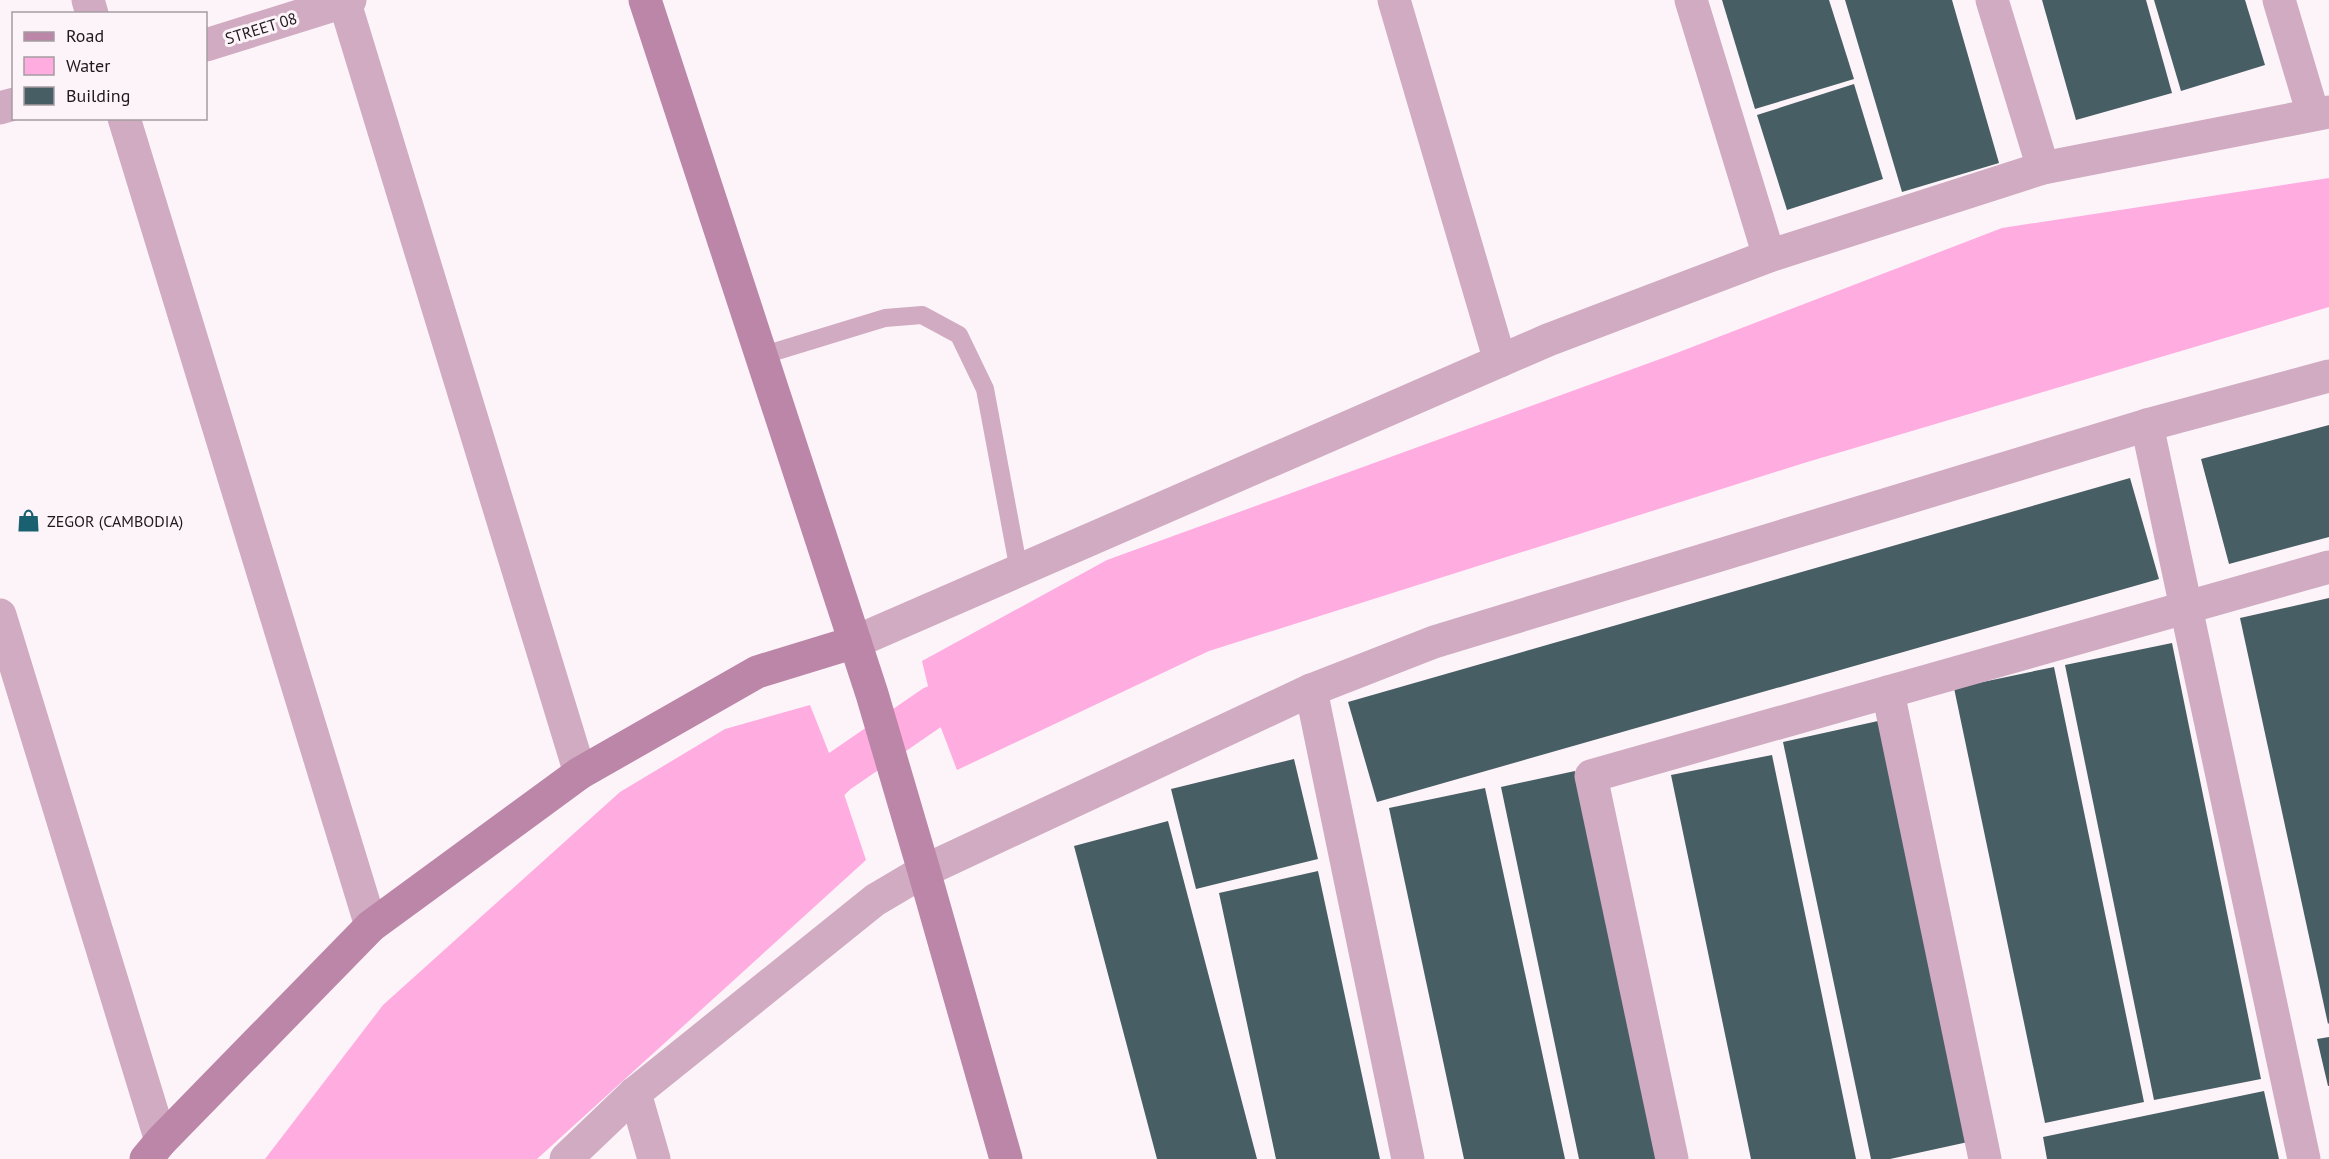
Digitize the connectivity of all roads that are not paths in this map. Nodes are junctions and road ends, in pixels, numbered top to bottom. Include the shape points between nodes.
1 (645, 0) edge
2 (1394, 0) edge
3 (1690, 0) edge
4 (1992, 0) edge
5 (2279, 0) edge
6 (346, 1) edge
7 (207, 45) edge
8 (2321, 113) edge
9 (125, 120) edge
10 (2043, 168) junction
11 (1769, 256) junction
12 (761, 356) junction
13 (1500, 362) junction
14 (2329, 376) edge
15 (2148, 425) junction
16 (2329, 567) edge
17 (1019, 571) junction
18 (2186, 608) junction
19 (0, 615) edge
20 (855, 642) junction
21 (1311, 690) junction
22 (1888, 692) junction
23 (580, 773) junction
24 (924, 870) junction
25 (371, 926) junction
26 (635, 1093) junction
27 (153, 1150) edge
28 (566, 1159) edge
29 (654, 1159) edge
30 (1006, 1159) edge
31 (1408, 1159) edge
32 (1672, 1159) edge
33 (1985, 1159) edge
34 (2304, 1159) edge

1 - 12 street
2 - 13 street
3 - 11 street
4 - 10 street
5 - 8 street
6 - 7 street, STREET 08
6 - 23 street
8 - 10 street
9 - 25 street
10 - 11 street
11 - 13 street
12 - 17 lane via 885,318 922,315 959,335 985,389
12 - 20 street
13 - 17 street
14 - 15 street
15 - 18 street
15 - 21 street via 1434,642
16 - 18 street
17 - 20 street
18 - 22 street
18 - 34 street
19 - 27 street
20 - 23 street via 757,672
20 - 24 street
21 - 24 street
21 - 31 street
22 - 32 street via 1590,776
22 - 33 street
23 - 25 street
24 - 26 street via 875,900
24 - 30 street
25 - 27 street
26 - 28 street
26 - 29 street

